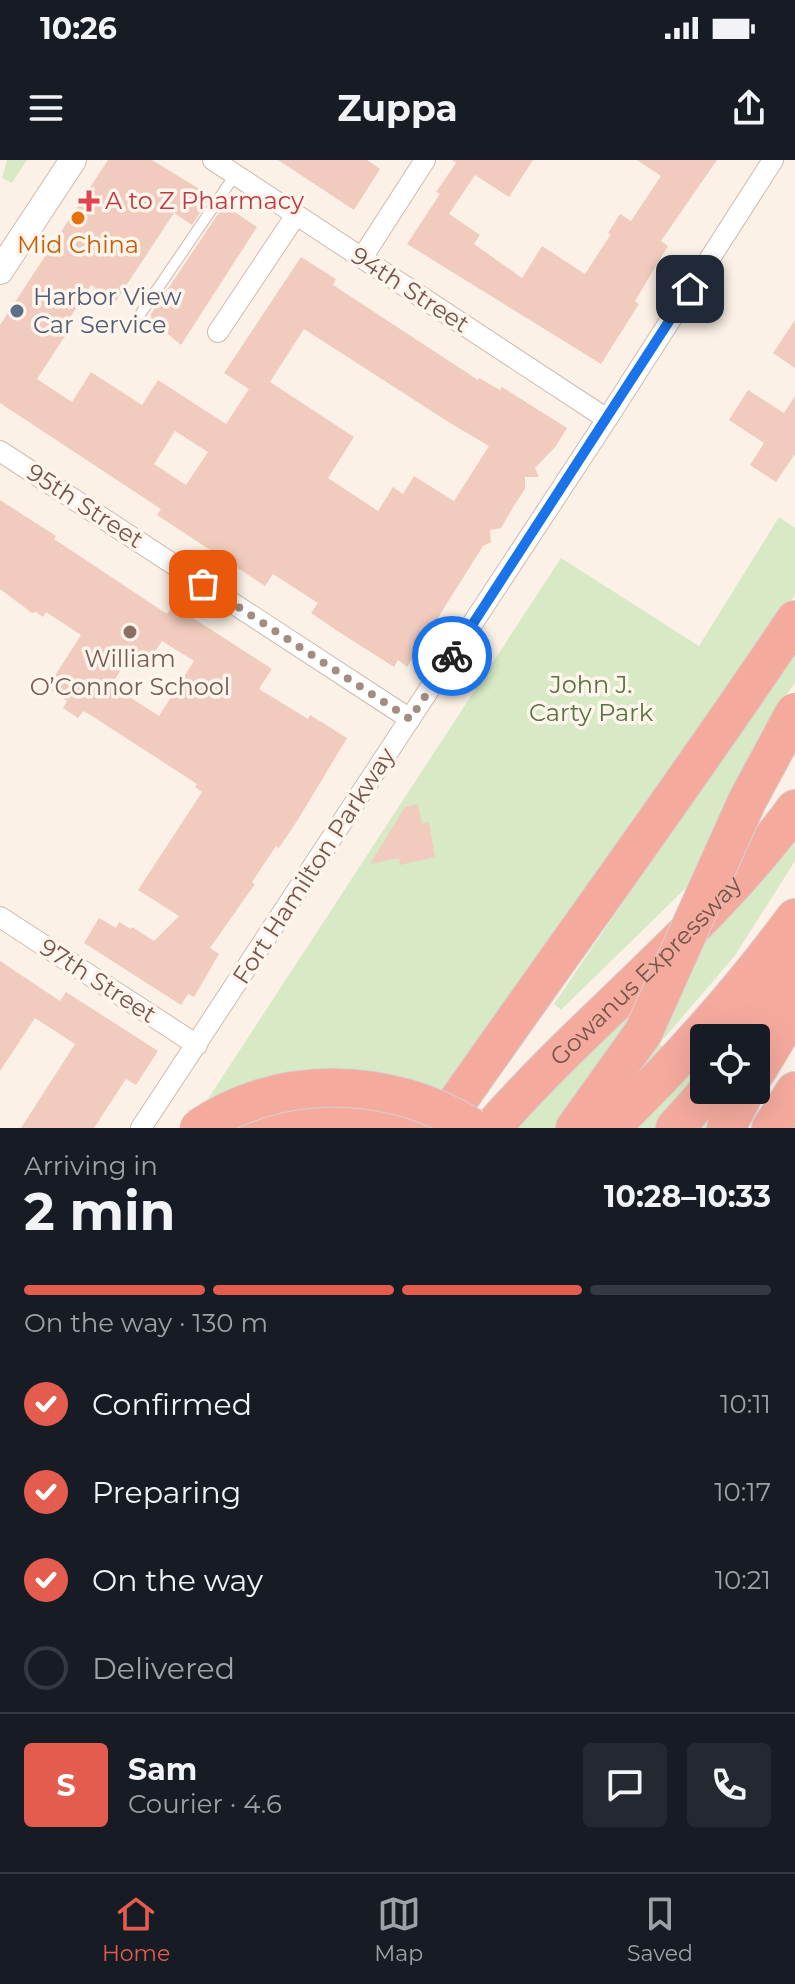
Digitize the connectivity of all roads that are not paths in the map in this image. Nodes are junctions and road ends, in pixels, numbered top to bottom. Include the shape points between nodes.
1 (73, 160) edge
2 (213, 160) edge
3 (425, 160) edge
4 (773, 160) edge
5 (235, 175) junction
6 (296, 215) junction
7 (362, 258) junction
8 (0, 271) edge
9 (141, 313) dead end
10 (218, 332) dead end
11 (607, 419) junction
12 (0, 451) edge
13 (795, 620) edge
14 (795, 712) edge
15 (410, 719) junction
16 (795, 809) edge
17 (0, 917) edge
18 (795, 918) edge
19 (795, 968) edge
20 (795, 1007) edge
21 (757, 1024) edge
22 (197, 1045) junction
23 (770, 1049) edge
24 (795, 1091) edge
25 (696, 1104) edge
26 (739, 1104) edge
27 (141, 1128) edge
28 (199, 1128) edge
29 (223, 1128) edge
30 (259, 1128) edge
31 (311, 1128) edge
32 (362, 1128) edge
33 (408, 1128) edge
34 (439, 1128) edge
35 (448, 1128) edge
36 (473, 1128) edge
37 (492, 1128) edge
38 (575, 1128) edge
39 (610, 1128) edge
40 (675, 1128) edge
41 (726, 1128) edge
42 (771, 1128) edge

1 - 8 street
2 - 5 street, 94th Street
3 - 7 street
4 - 11 street, Fort Hamilton Parkway
5 - 6 street, 94th Street
5 - 9 lane
6 - 7 street, 94th Street
6 - 10 street
7 - 11 street, 94th Street
11 - 15 street, Fort Hamilton Parkway
12 - 15 street, 95th Street
13 - 34 highway
14 - 38 highway, bridge via 747,801 643,1033
15 - 22 street, Fort Hamilton Parkway
16 - 37 highway, Gowanus Expressway via 735,881
17 - 22 street, 97th Street
18 - 39 highway via 695,1042
19 - 21 highway
20 - 23 highway
22 - 27 street, Fort Hamilton Parkway
24 - 42 highway
25 - 40 highway
26 - 41 highway
28 - 36 highway, bridge via 263,1098 331,1087 406,1098
29 - 35 highway via 290,1103 352,1099 395,1106
30 - 33 highway via 325,1116 375,1119
31 - 32 highway

